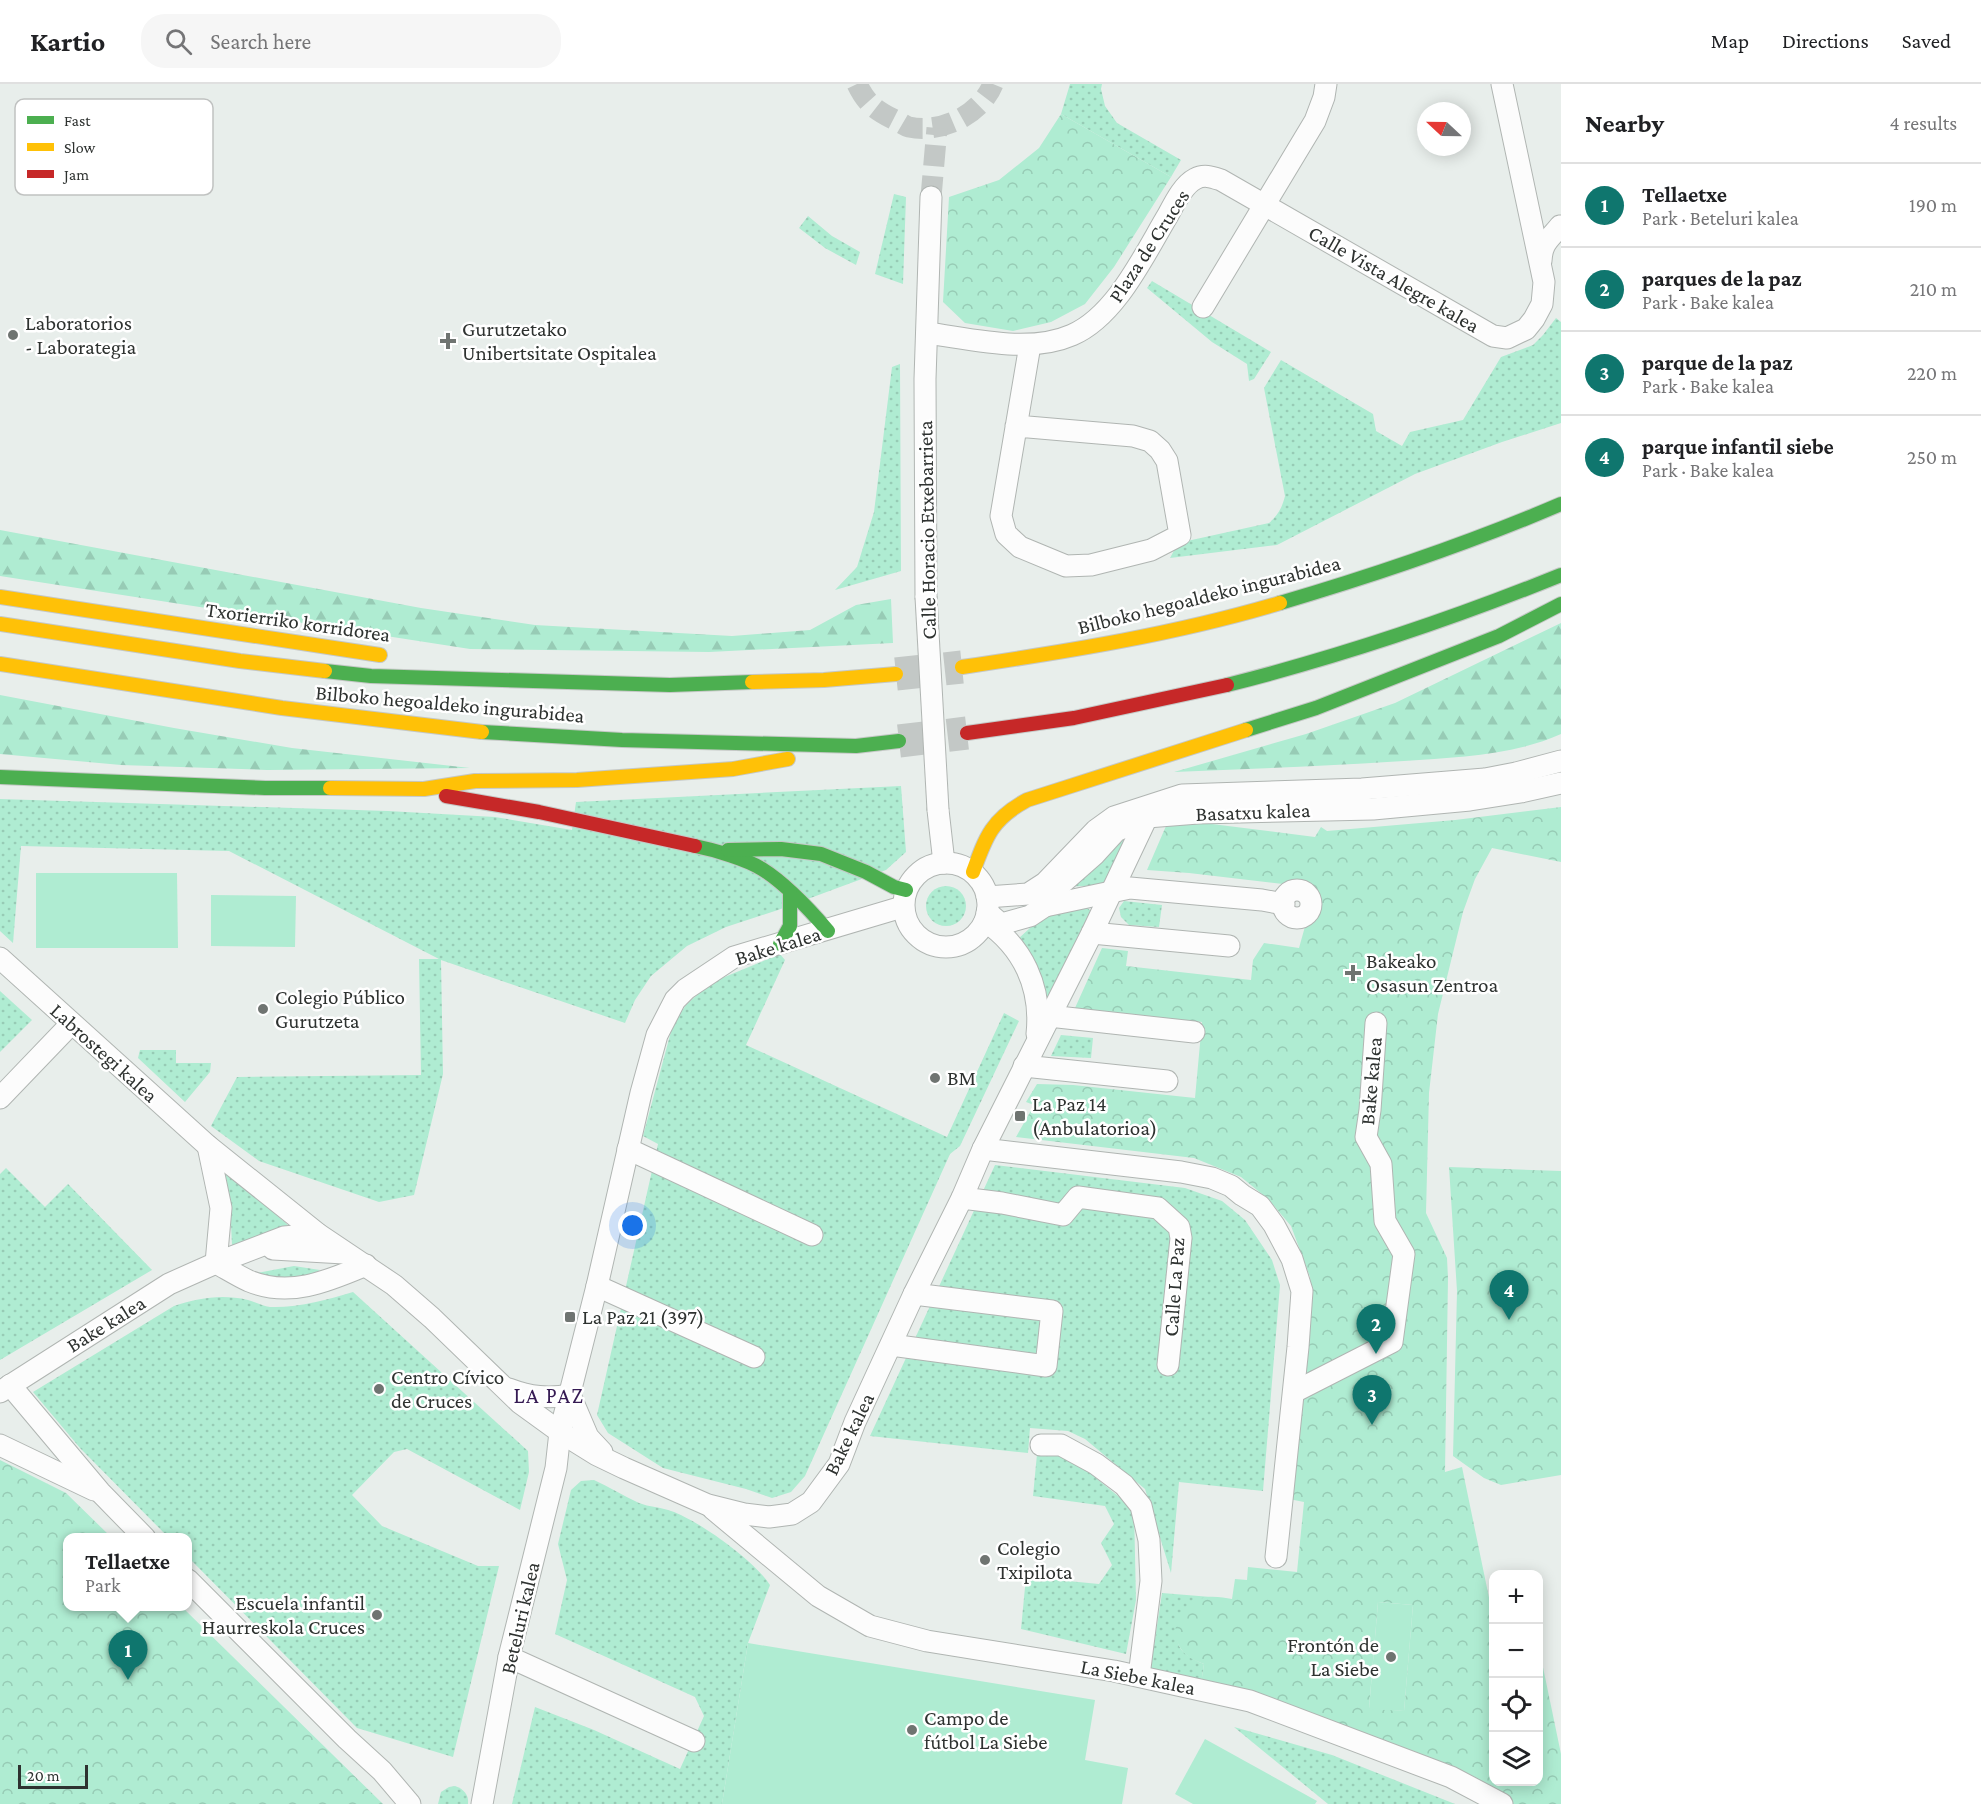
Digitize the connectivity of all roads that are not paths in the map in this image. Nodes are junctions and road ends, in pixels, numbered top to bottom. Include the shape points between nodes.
1 (1326, 84) edge
2 (1502, 84) edge
3 (932, 197) tunnel mouth
4 (1264, 204) junction
5 (1529, 209) junction
6 (1560, 226) edge
7 (1541, 268) junction
8 (1203, 307) dead end
9 (927, 333) junction
10 (1030, 345) junction
11 (1016, 426) junction
12 (1561, 504) edge
13 (1561, 575) edge
14 (0, 597) edge
15 (1561, 604) edge
16 (0, 624) edge
17 (395, 657) dead end
18 (0, 664) edge
19 (452, 665) dead end
20 (962, 667) tunnel mouth
21 (896, 674) tunnel mouth
22 (590, 684) junction
23 (967, 733) tunnel mouth
24 (899, 741) tunnel mouth
25 (856, 746) junction
26 (1561, 761) edge
27 (0, 777) edge
28 (1561, 783) edge
29 (424, 789) junction
30 (1147, 817) junction
31 (714, 850) junction
32 (944, 862) junction
33 (973, 872) junction
34 (1112, 891) junction
35 (790, 893) junction
36 (904, 899) junction
37 (1284, 904) dead end
38 (1045, 906) junction
39 (986, 910) junction
40 (828, 931) junction
41 (1092, 933) junction
42 (780, 944) junction
43 (1228, 946) dead end
44 (0, 958) edge
45 (1049, 1017) junction
46 (1376, 1023) dead end
47 (71, 1024) junction
48 (1194, 1032) dead end
49 (1035, 1044) junction
50 (1024, 1066) junction
51 (1167, 1081) dead end
52 (0, 1098) edge
53 (208, 1146) junction
54 (628, 1149) junction
55 (983, 1149) junction
56 (962, 1198) junction
57 (219, 1230) junction
58 (318, 1234) junction
59 (812, 1234) dead end
60 (260, 1248) junction
61 (347, 1253) junction
62 (216, 1263) junction
63 (366, 1265) junction
64 (185, 1277) junction
65 (597, 1286) junction
66 (914, 1294) junction
67 (891, 1345) junction
68 (754, 1357) dead end
69 (1168, 1365) dead end
70 (504, 1387) junction
71 (5, 1389) edge
72 (1294, 1392) junction
73 (570, 1395) junction
74 (560, 1432) junction
75 (0, 1445) edge
76 (1041, 1445) dead end
77 (610, 1461) junction
78 (100, 1492) junction
79 (708, 1505) junction
80 (140, 1533) edge
81 (1276, 1557) dead end
82 (192, 1584) edge
83 (509, 1657) junction
84 (1139, 1676) junction
85 (694, 1741) dead end
86 (410, 1804) edge
87 (482, 1804) edge
88 (1502, 1804) edge

1 - 4 street via 1315,121
2 - 5 street
3 - 9 street, Calle Horacio Etxebarrieta
4 - 7 street, Calle Vista Alegre kalea via 1493,336 1507,338 1527,328 1534,319 1542,304
4 - 8 street
4 - 10 street, Plaza de Cruces via 1221,180 1204,176 1193,180 1179,195 1105,312 1086,329
5 - 6 street
5 - 7 street
6 - 7 street via 1544,242
9 - 10 street, Plaza de Cruces
9 - 32 street, Calle Horacio Etxebarrieta, bridge via 926,597
10 - 11 street
11 - 11 street via 1001,516 1006,534 1020,547 1066,566 1091,565 1150,550 1180,535 1167,461 1150,441 1133,436
12 - 20 highway, Bilboko hegoaldeko ingurabidea via 1442,551 1269,606 1138,638
13 - 23 highway via 1464,613 1274,673 1072,718
14 - 17 highway, Txorierriko korridorea
15 - 33 highway via 1499,636 1316,708 1027,800 992,828
16 - 22 highway, Bilboko hegoaldeko ingurabidea via 240,661 370,676
18 - 25 highway, Bilboko hegoaldeko ingurabidea via 282,708 480,732
19 - 22 highway
21 - 22 highway, Bilboko hegoaldeko ingurabidea via 752,683
24 - 25 highway, Bilboko hegoaldeko ingurabidea
25 - 29 highway via 733,769 577,780 476,781
26 - 39 street, Basatxu kalea via 1474,780 1362,789 1182,795 1114,817 1096,830 1045,883
27 - 29 highway via 254,788
28 - 30 street, Basatxu kalea via 1470,800 1374,809
29 - 31 highway via 454,799 539,812
30 - 34 street, Bake kalea
30 - 38 street, Basatxu kalea via 1116,831 1062,883
31 - 35 highway via 762,869
31 - 36 highway via 776,848 832,857 878,878
32 - 33 street
32 - 36 street via 922,870 911,880
33 - 39 street via 982,883
34 - 37 street via 1130,888
34 - 38 street
34 - 41 street, Bake kalea
35 - 40 highway
35 - 42 highway via 792,925
36 - 39 street via 910,928 934,946 965,943 976,934
36 - 40 street, Bake kalea
38 - 39 street, Basatxu kalea via 1030,916 1001,924
39 - 49 street, Bake kalea via 1028,969 1038,1008
40 - 42 street, Bake kalea
41 - 43 street
41 - 45 street, Bake kalea
42 - 54 street, Bake kalea via 734,957 675,1000 657,1035
44 - 47 street, Labrostegi kalea
45 - 48 street
45 - 49 street, Bake kalea
46 - 72 street, Bake kalea via 1366,1137 1381,1164 1385,1221 1404,1254 1392,1342
47 - 52 street
47 - 53 street, Labrostegi kalea
49 - 50 street, Bake kalea
50 - 51 street
50 - 55 street, Bake kalea
53 - 57 street via 221,1208
53 - 58 street, Labrostegi kalea
54 - 59 street
54 - 65 street, Bake kalea
55 - 56 street, Bake kalea
55 - 72 street via 1212,1178 1260,1206 1292,1259 1302,1291
56 - 66 street, Bake kalea
56 - 69 street, Calle La Paz via 1063,1215 1078,1197 1158,1208 1179,1227 1181,1238
57 - 62 street
57 - 64 street
58 - 60 street, Bake kalea via 284,1238
58 - 61 street, Bake kalea
60 - 61 street, Bake kalea
60 - 62 street, Bake kalea
61 - 63 street, Bake kalea
62 - 63 street via 251,1281 282,1288 315,1286
62 - 64 street, Bake kalea
63 - 70 street, Bake kalea via 432,1318
64 - 71 street, Bake kalea
65 - 68 street
65 - 73 street, Bake kalea
66 - 67 street, Bake kalea
66 - 67 street via 1052,1311 1046,1366
67 - 79 street, Bake kalea via 839,1464 811,1502 792,1514 769,1517
70 - 73 street via 534,1397
70 - 74 street, Bake kalea
71 - 78 street
72 - 81 street
73 - 74 street, Bake kalea
73 - 77 street via 588,1437
74 - 77 street, Bake kalea
74 - 83 street, Beteluri kalea via 556,1468
75 - 78 street
76 - 84 street via 1061,1445 1096,1464 1124,1485 1141,1506 1149,1540 1151,1581
77 - 79 street, Bake kalea
78 - 80 street
79 - 84 street, La Siebe kalea via 818,1596 870,1626 927,1641
82 - 86 street via 382,1771
83 - 85 street
83 - 87 street, Beteluri kalea
84 - 88 street, La Siebe kalea via 1250,1701 1451,1777

